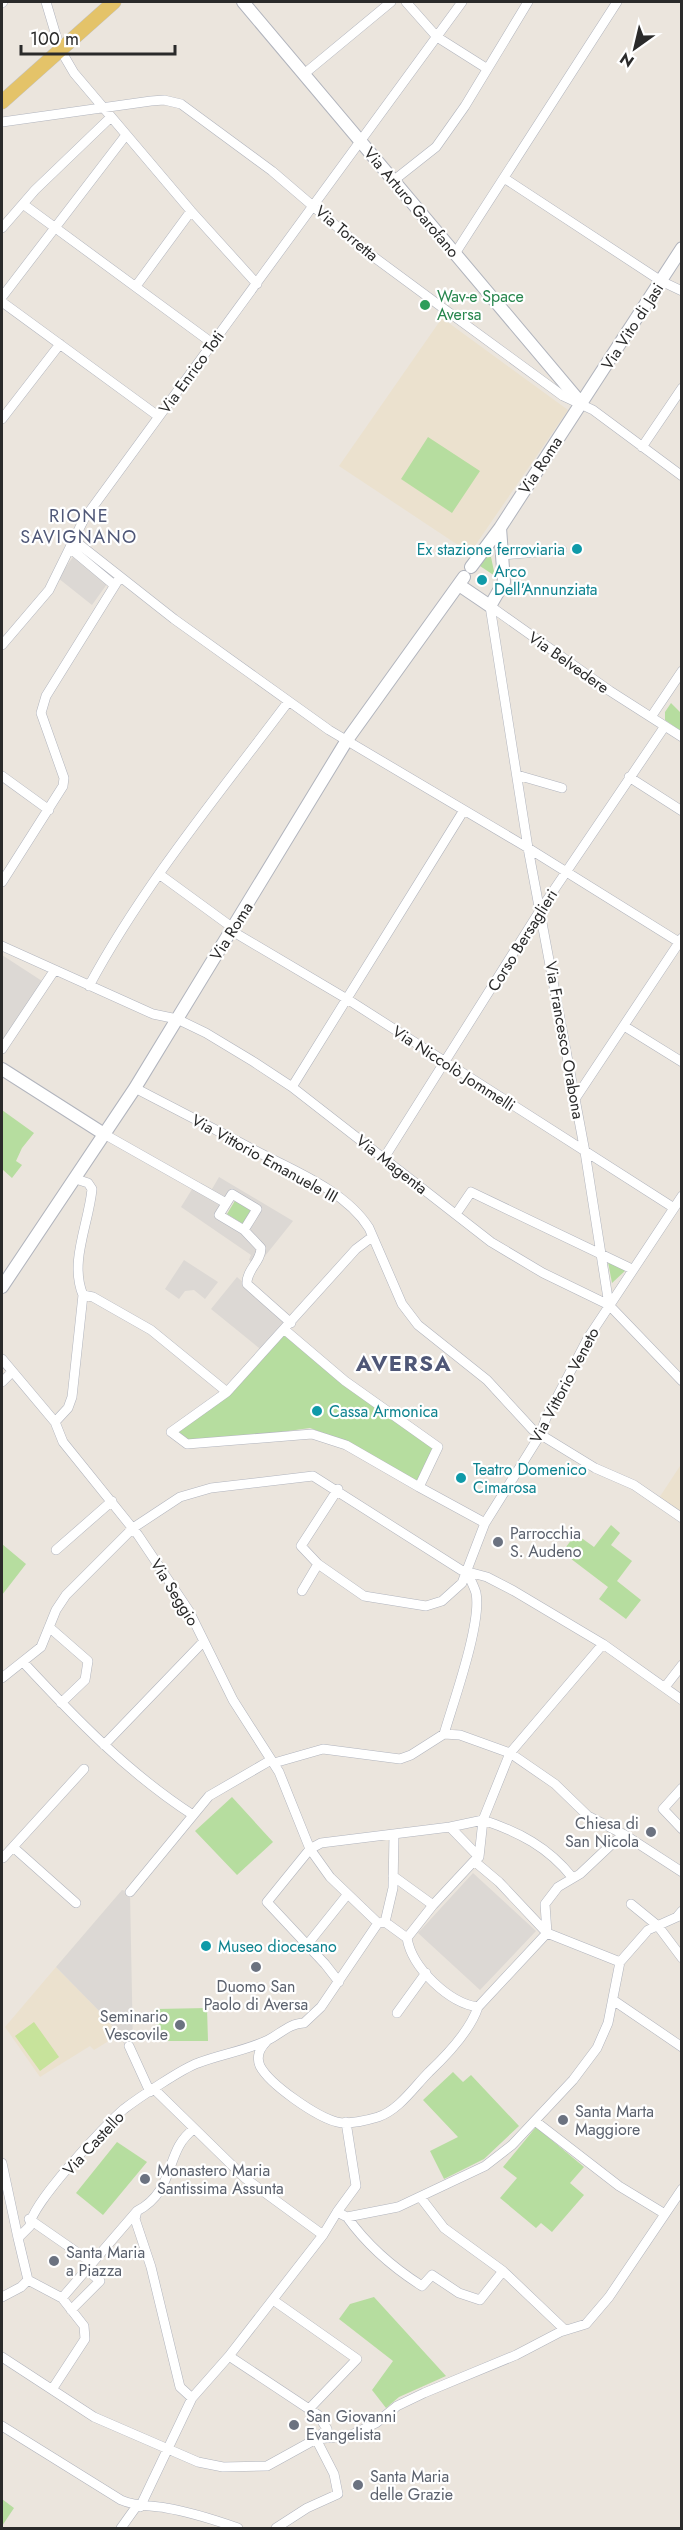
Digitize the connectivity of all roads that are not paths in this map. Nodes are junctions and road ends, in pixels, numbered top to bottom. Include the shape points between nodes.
1 (46, 2) edge
2 (106, 2) edge
3 (114, 2) edge
4 (244, 2) edge
5 (391, 2) edge
6 (406, 2) edge
7 (462, 2) edge
8 (528, 2) edge
9 (617, 2) edge
10 (437, 37) junction
11 (60, 49) junction
12 (48, 60) junction
13 (486, 68) junction
14 (304, 74) junction
15 (2, 102) edge
16 (2, 107) edge
17 (103, 108) junction
18 (111, 117) junction
19 (2, 122) edge
20 (126, 135) junction
21 (361, 141) junction
22 (504, 178) junction
23 (393, 181) junction
24 (314, 206) junction
25 (27, 207) dead end
26 (191, 211) junction
27 (55, 227) junction
28 (2, 228) edge
29 (681, 248) edge
30 (456, 252) junction
31 (661, 281) junction
32 (257, 284) junction
33 (136, 286) junction
34 (681, 291) edge
35 (2, 297) edge
36 (2, 302) edge
37 (212, 343) junction
38 (60, 344) junction
39 (551, 367) junction
40 (539, 378) junction
41 (681, 388) edge
42 (581, 403) junction
43 (158, 416) junction
44 (2, 419) edge
45 (642, 447) junction
46 (681, 476) edge
47 (500, 528) junction
48 (73, 545) junction
49 (562, 550) dead end
50 (503, 555) junction
51 (464, 576) junction
52 (117, 581) junction
53 (490, 606) junction
54 (2, 645) edge
55 (681, 671) edge
56 (288, 702) junction
57 (651, 717) junction
58 (665, 726) junction
59 (681, 736) edge
60 (347, 740) junction
61 (517, 775) junction
62 (2, 777) edge
63 (629, 777) junction
64 (562, 788) dead end
65 (49, 810) junction
66 (464, 810) junction
67 (681, 811) edge
68 (528, 848) junction
69 (565, 873) junction
70 (159, 874) junction
71 (2, 882) edge
72 (541, 909) junction
73 (232, 929) junction
74 (681, 942) edge
75 (2, 946) edge
76 (54, 971) junction
77 (89, 986) junction
78 (347, 999) junction
79 (177, 1019) junction
80 (624, 1026) junction
81 (2, 1049) edge
82 (445, 1062) junction
83 (681, 1062) edge
84 (2, 1069) edge
85 (292, 1087) junction
86 (135, 1088) junction
87 (575, 1099) junction
88 (104, 1134) junction
89 (585, 1152) junction
90 (384, 1158) junction
91 (76, 1179) junction
92 (681, 1196) edge
93 (226, 1203) junction
94 (674, 1208) junction
95 (456, 1214) junction
96 (244, 1230) junction
97 (372, 1237) junction
98 (601, 1253) junction
99 (632, 1269) junction
100 (2, 1287) edge
101 (88, 1296) junction
102 (609, 1305) junction
103 (288, 1326) junction
104 (2, 1359) edge
105 (11, 1373) junction
106 (681, 1381) edge
107 (2, 1382) edge
108 (227, 1392) junction
109 (55, 1422) junction
110 (540, 1435) junction
111 (419, 1487) junction
112 (338, 1490) junction
113 (112, 1501) junction
114 (681, 1518) edge
115 (484, 1523) junction
116 (133, 1528) junction
117 (57, 1550) dead end
118 (318, 1564) junction
119 (467, 1572) junction
120 (302, 1591) dead end
121 (49, 1628) junction
122 (204, 1641) junction
123 (603, 1644) junction
124 (23, 1662) junction
125 (681, 1665) edge
126 (2, 1678) edge
127 (665, 1687) junction
128 (681, 1700) edge
129 (61, 1703) junction
130 (444, 1734) junction
131 (104, 1745) junction
132 (510, 1753) junction
133 (272, 1762) junction
134 (84, 1769) dead end
135 (681, 1788) edge
136 (193, 1815) junction
137 (483, 1820) junction
138 (450, 1827) junction
139 (681, 1829) edge
140 (394, 1834) junction
141 (626, 1835) junction
142 (13, 1847) junction
143 (310, 1849) junction
144 (2, 1858) edge
145 (476, 1859) junction
146 (681, 1872) edge
147 (393, 1876) junction
148 (572, 1877) junction
149 (130, 1892) dead end
150 (347, 1895) junction
151 (76, 1903) dead end
152 (631, 1904) dead end
153 (433, 1905) junction
154 (681, 1911) edge
155 (381, 1922) junction
156 (658, 1926) junction
157 (547, 1932) junction
158 (408, 1938) junction
159 (307, 1945) junction
160 (681, 1958) edge
161 (620, 1962) junction
162 (426, 1973) junction
163 (339, 1982) junction
164 (613, 2000) junction
165 (478, 2007) junction
166 (397, 2013) dead end
167 (268, 2040) junction
168 (129, 2046) dead end
169 (681, 2047) edge
170 (153, 2091) junction
171 (535, 2121) junction
172 (346, 2122) junction
173 (194, 2130) junction
174 (2, 2163) edge
175 (681, 2189) edge
176 (422, 2198) junction
177 (137, 2211) junction
178 (337, 2212) junction
179 (665, 2214) junction
180 (347, 2217) junction
181 (29, 2219) junction
182 (323, 2235) junction
183 (18, 2238) junction
184 (89, 2266) junction
185 (503, 2271) junction
186 (28, 2280) junction
187 (2, 2298) edge
188 (62, 2298) junction
189 (273, 2300) junction
190 (71, 2310) junction
191 (565, 2330) junction
192 (229, 2356) junction
193 (2, 2357) edge
194 (53, 2388) junction
195 (192, 2397) junction
196 (309, 2409) junction
197 (2, 2426) edge
198 (316, 2439) junction
199 (166, 2448) junction
200 (138, 2507) junction
201 (121, 2529) edge
202 (238, 2529) edge
203 (276, 2529) edge

1 - 11 street
2 - 11 main road
3 - 11 main road
4 - 14 street, Via Arturo Garofano
5 - 14 street
6 - 10 street
7 - 10 street, Via Enrico Toti
8 - 13 street
9 - 22 street
10 - 13 street
10 - 21 street, Via Enrico Toti
11 - 12 main road
11 - 17 street
12 - 15 main road
12 - 16 main road
13 - 23 street via 436,147
14 - 21 street, Via Arturo Garofano
17 - 18 street
17 - 19 street, Via Torretta
17 - 24 street, Via Torretta via 164,100 181,104
18 - 20 street
18 - 28 street via 35,190
20 - 26 street
20 - 27 street
21 - 23 street, Via Arturo Garofano
21 - 24 street, Via Enrico Toti
22 - 30 street
22 - 31 street
23 - 30 street, Via Arturo Garofano
24 - 32 street, Via Enrico Toti
24 - 40 street, Via Torretta via 363,249
25 - 27 street
26 - 32 street
26 - 33 street
27 - 33 street
27 - 35 street
29 - 31 street, Via Vito di Jasi
30 - 39 street, Via Arturo Garofano
31 - 34 street
31 - 42 street, Via Vito di Jasi
32 - 37 street, Via Enrico Toti
33 - 37 street
36 - 38 street
37 - 43 street, Via Enrico Toti
38 - 43 street
38 - 44 street
39 - 40 street
39 - 42 street, Via Arturo Garofano
40 - 42 street, Via Torretta via 563,396
41 - 45 street
42 - 45 street, Via Torretta
42 - 47 street, Via Roma
43 - 48 street, Via Enrico Toti via 84,519
45 - 46 street, Via Torretta
47 - 50 street
47 - 51 street, Via Roma
48 - 52 street
48 - 54 street, Via Enrico Toti via 49,590
49 - 50 street
50 - 53 street via 504,582
51 - 53 street, Via Belvedere
51 - 60 street, Via Roma
52 - 56 street
52 - 65 street via 46,696 41,713 64,778
53 - 57 street, Via Belvedere
53 - 61 street, Via Francesco Orabona
55 - 57 street
56 - 60 street
56 - 70 street
57 - 58 street, Via Belvedere
58 - 59 street, Via Belvedere
58 - 63 street, Corso Bersaglieri
60 - 66 street
60 - 73 street, Via Roma
61 - 64 street
61 - 68 street, Via Francesco Orabona
62 - 65 street
63 - 67 street
63 - 69 street, Corso Bersaglieri
65 - 71 street
66 - 68 street
66 - 78 street
68 - 69 street
68 - 72 street, Via Francesco Orabona
69 - 72 street, Corso Bersaglieri
69 - 74 street
70 - 73 street, Via Niccolò Jommelli
70 - 77 street
72 - 82 street, Corso Bersaglieri
72 - 87 street, Via Francesco Orabona
73 - 78 street, Via Niccolò Jommelli
73 - 79 street, Via Roma
74 - 80 street
75 - 76 street, Via Magenta
76 - 77 street, Via Magenta
76 - 81 street
77 - 79 street, Via Magenta via 153,1014
78 - 82 street, Via Niccolò Jommelli
78 - 85 street
79 - 85 street, Via Magenta
79 - 86 street, Via Roma
80 - 83 street
80 - 87 street
82 - 89 street, Via Niccolò Jommelli
82 - 90 street, Corso Bersaglieri
84 - 88 street
85 - 90 street, Via Magenta
86 - 88 street, Via Roma
86 - 97 street, Via Vittorio Emanuele III via 306,1177 362,1217
87 - 89 street, Via Francesco Orabona
88 - 91 street, Via Roma
88 - 93 street
89 - 94 street, Via Niccolò Jommelli
89 - 98 street, Via Francesco Orabona
90 - 95 street, Via Magenta
91 - 100 street, Via Roma
91 - 101 street via 92,1189 79,1272 79,1286
92 - 94 street, Via Vittorio Veneto
93 - 96 street via 219,1215
93 - 96 street via 232,1194 257,1209
94 - 99 street, Via Vittorio Veneto
95 - 98 street via 471,1191
95 - 102 street, Via Magenta via 491,1242 543,1273
96 - 103 street via 261,1248 246,1281
97 - 103 street via 356,1249
97 - 110 street, Via Vittorio Emanuele III via 410,1316 487,1380
98 - 99 street
98 - 102 street, Via Francesco Orabona
99 - 102 street, Via Vittorio Veneto
101 - 108 street via 151,1330
101 - 109 street via 72,1396 68,1408
102 - 106 street
102 - 110 street, Via Vittorio Veneto via 588,1338
103 - 108 street
103 - 111 street via 345,1381 438,1447
104 - 105 street, Via Seggio
105 - 107 street
105 - 109 street, Via Seggio
108 - 111 street via 171,1432 187,1444 312,1434 346,1445
109 - 113 street, Via Seggio via 63,1443
110 - 114 street, Via Vittorio Emanuele III via 634,1485
110 - 115 street, Via Vittorio Veneto
111 - 115 street
112 - 116 street via 314,1476 211,1488 180,1497
112 - 118 street via 301,1546
112 - 119 street
113 - 116 street, Via Seggio
113 - 117 street
115 - 119 street, Via Vittorio Veneto
116 - 121 street via 80,1579 56,1610
116 - 122 street, Via Seggio via 189,1611
118 - 119 street, Via Vittorio Veneto via 364,1596 426,1606 442,1601
118 - 120 street
119 - 123 street via 487,1576
119 - 130 street via 477,1595 476,1612
121 - 124 street via 41,1647
121 - 129 street via 88,1661 85,1680
122 - 131 street
122 - 133 street, Via Seggio via 233,1700
123 - 127 street
123 - 132 street
124 - 126 street
124 - 129 street
125 - 127 street
127 - 128 street
129 - 131 street
130 - 132 street via 460,1735
130 - 133 street via 400,1759 323,1749
131 - 136 street
132 - 137 street
132 - 141 street via 555,1784 588,1815
133 - 136 street via 209,1796
133 - 143 street, Via Seggio
134 - 142 street
135 - 139 street via 663,1809
136 - 149 street
137 - 138 street
137 - 145 street
137 - 148 street via 538,1844 555,1856
138 - 140 street
138 - 145 street
140 - 143 street via 331,1840
140 - 147 street
141 - 146 street
141 - 148 street
142 - 144 street
142 - 151 street
143 - 150 street, Via Seggio
143 - 159 street via 267,1902
145 - 153 street
145 - 157 street
147 - 153 street
147 - 155 street via 391,1904
148 - 157 street via 545,1904
150 - 155 street, Via Seggio
150 - 159 street
152 - 156 street
153 - 158 street
154 - 156 street
155 - 158 street, Via Seggio
155 - 163 street, Via Castello
156 - 160 street
156 - 161 street via 648,1930
157 - 161 street
157 - 165 street
158 - 162 street via 409,1947
159 - 163 street
161 - 164 street
162 - 165 street via 460,2001
162 - 166 street
163 - 167 street, Via Castello via 304,2023
164 - 169 street
164 - 171 street via 597,2048
165 - 172 street via 458,2039 402,2101 379,2116
167 - 170 street, Via Castello via 197,2063
167 - 172 street via 261,2048 260,2066 300,2102 339,2123
168 - 170 street
170 - 173 street
170 - 181 street, Via Castello via 104,2128
171 - 176 street via 485,2166
171 - 179 street via 619,2186
172 - 178 street via 356,2186
173 - 177 street via 180,2143 159,2194
173 - 182 street via 245,2178
174 - 183 street
175 - 179 street
176 - 180 street
176 - 185 street via 444,2228
177 - 184 street
177 - 195 street via 135,2219 151,2267 180,2387
178 - 180 street
178 - 182 street
179 - 191 street via 586,2324
180 - 185 street via 398,2271 422,2286 432,2275 459,2293 480,2300
181 - 183 street, Via Castello via 30,2226
181 - 184 street
182 - 189 street
183 - 186 street
184 - 188 street
184 - 190 street via 100,2281
185 - 191 street
186 - 187 street
186 - 188 street
188 - 190 street
189 - 192 street
189 - 196 street via 357,2359
190 - 194 street via 84,2326 85,2339
191 - 198 street via 397,2406 376,2424 349,2436
192 - 195 street
192 - 196 street
193 - 194 street
194 - 199 street via 94,2417
195 - 199 street
196 - 198 street via 327,2429
197 - 200 street via 91,2483
198 - 199 street via 267,2466 249,2469 198,2462
198 - 203 street via 334,2474 338,2494 307,2508
199 - 200 street
200 - 201 street
200 - 202 street via 153,2505 188,2511

